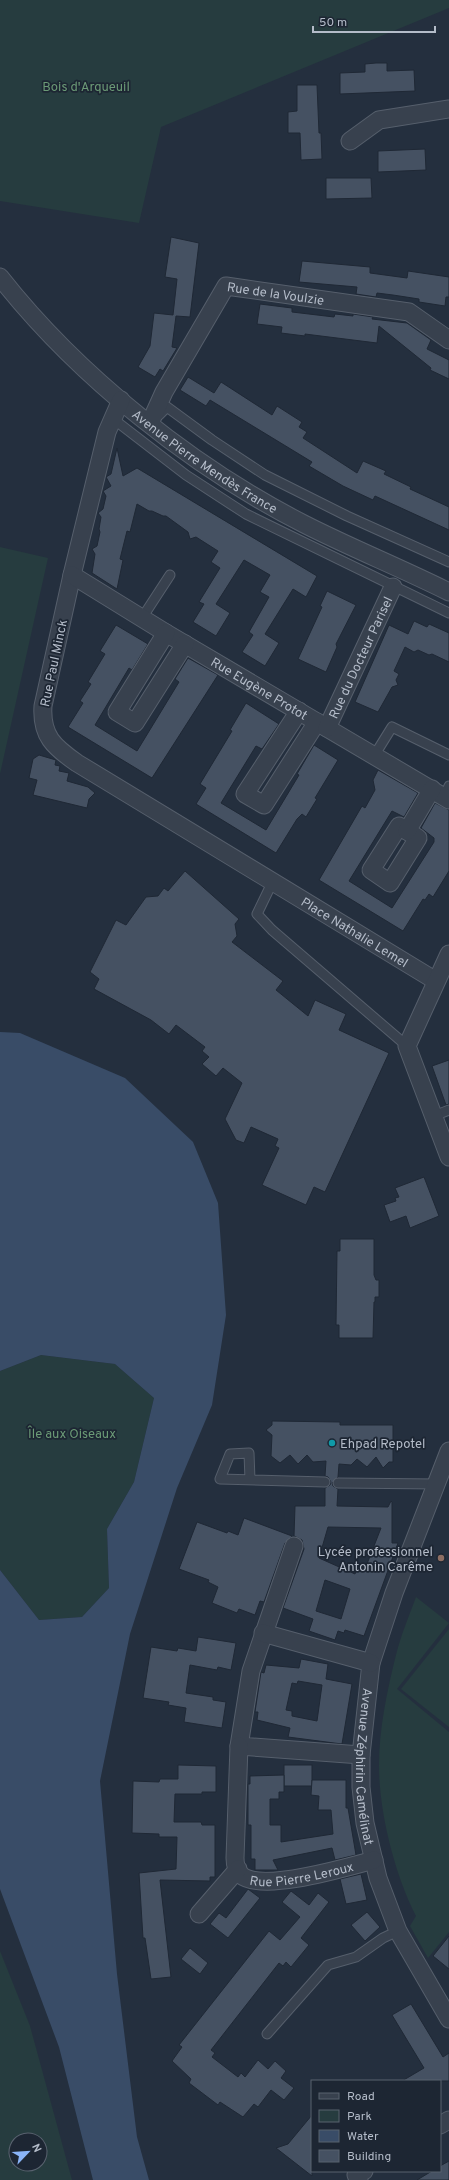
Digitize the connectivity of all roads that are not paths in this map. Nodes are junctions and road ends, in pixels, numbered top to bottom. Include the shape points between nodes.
1 (449, 109) edge
2 (350, 141) dead end
3 (0, 277) edge
4 (449, 340) edge
5 (121, 400) junction
6 (112, 418) junction
7 (150, 423) junction
8 (449, 562) edge
9 (72, 575) junction
10 (170, 575) dead end
11 (393, 587) junction
12 (449, 592) edge
13 (449, 613) edge
14 (142, 618) junction
15 (166, 634) junction
16 (185, 644) junction
17 (299, 711) junction
18 (322, 725) junction
19 (449, 755) edge
20 (374, 756) junction
21 (444, 793) edge
22 (407, 831) dead end
23 (272, 883) junction
24 (449, 956) edge
25 (436, 982) junction
26 (407, 1046) junction
27 (441, 1113) edge
28 (449, 1157) edge
29 (449, 1451) edge
30 (250, 1480) dead end
31 (325, 1482) dead end
32 (338, 1483) dead end
33 (437, 1484) junction
34 (294, 1546) dead end
35 (264, 1633) junction
36 (372, 1662) junction
37 (240, 1746) junction
38 (360, 1755) junction
39 (374, 1860) junction
40 (238, 1869) junction
41 (199, 1914) dead end
42 (398, 1932) junction
43 (449, 2019) edge
44 (267, 2034) dead end
45 (362, 2172) edge
46 (359, 2180) edge

1 - 2 street via 379,120
3 - 5 street, Avenue Pierre Mendès France via 65,349
4 - 7 street, Rue de la Voulzie via 409,312 226,286 164,392
5 - 6 street, Rue Paul Minck
5 - 7 street, Avenue Pierre Mendès France
6 - 9 street, Rue Paul Minck
6 - 11 lane via 186,475 246,514
7 - 8 lane via 167,406 212,440 266,475 347,516
7 - 12 street, Avenue Pierre Mendès France via 191,455 248,492 303,523
9 - 14 street, Rue Eugène Protot
9 - 23 street, Rue Paul Minck via 43,706 42,720 48,737 58,750 77,763
10 - 14 lane
11 - 13 lane
11 - 18 street, Rue du Docteur Parisel
14 - 15 street, Rue Eugène Protot
15 - 16 street, Rue Eugène Protot
15 - 16 street via 117,712 135,723
16 - 17 street, Rue Eugène Protot
17 - 18 street, Rue Eugène Protot
17 - 18 street, Rue du Docteur Parisel via 245,794 264,805
18 - 20 street, Rue Eugène Protot
19 - 20 lane via 392,727
20 - 21 street, Rue Eugène Protot
21 - 22 street
23 - 25 street, Place Nathalie Lemel
23 - 26 lane via 257,914 272,930
24 - 25 street
25 - 26 street
26 - 27 street
27 - 28 street
29 - 33 street, Avenue Zéphirin Camélinat
30 - 31 lane
32 - 33 lane
33 - 36 street, Avenue Zéphirin Camélinat via 394,1593
34 - 35 street, Rue Pierre Leroux
35 - 36 street
35 - 37 street, Rue Pierre Leroux via 252,1671
36 - 38 street, Avenue Zéphirin Camélinat
37 - 38 street
37 - 40 street, Rue Pierre Leroux via 235,1858
38 - 39 street, Avenue Zéphirin Camélinat via 365,1823
39 - 40 street, Rue Pierre Leroux via 293,1880 259,1881 241,1875
39 - 42 street, Avenue Zéphirin Camélinat
40 - 41 street
42 - 43 street, Avenue Zéphirin Camélinat
42 - 44 lane via 383,1938 356,1957 328,1965
45 - 46 street via 356,2175

